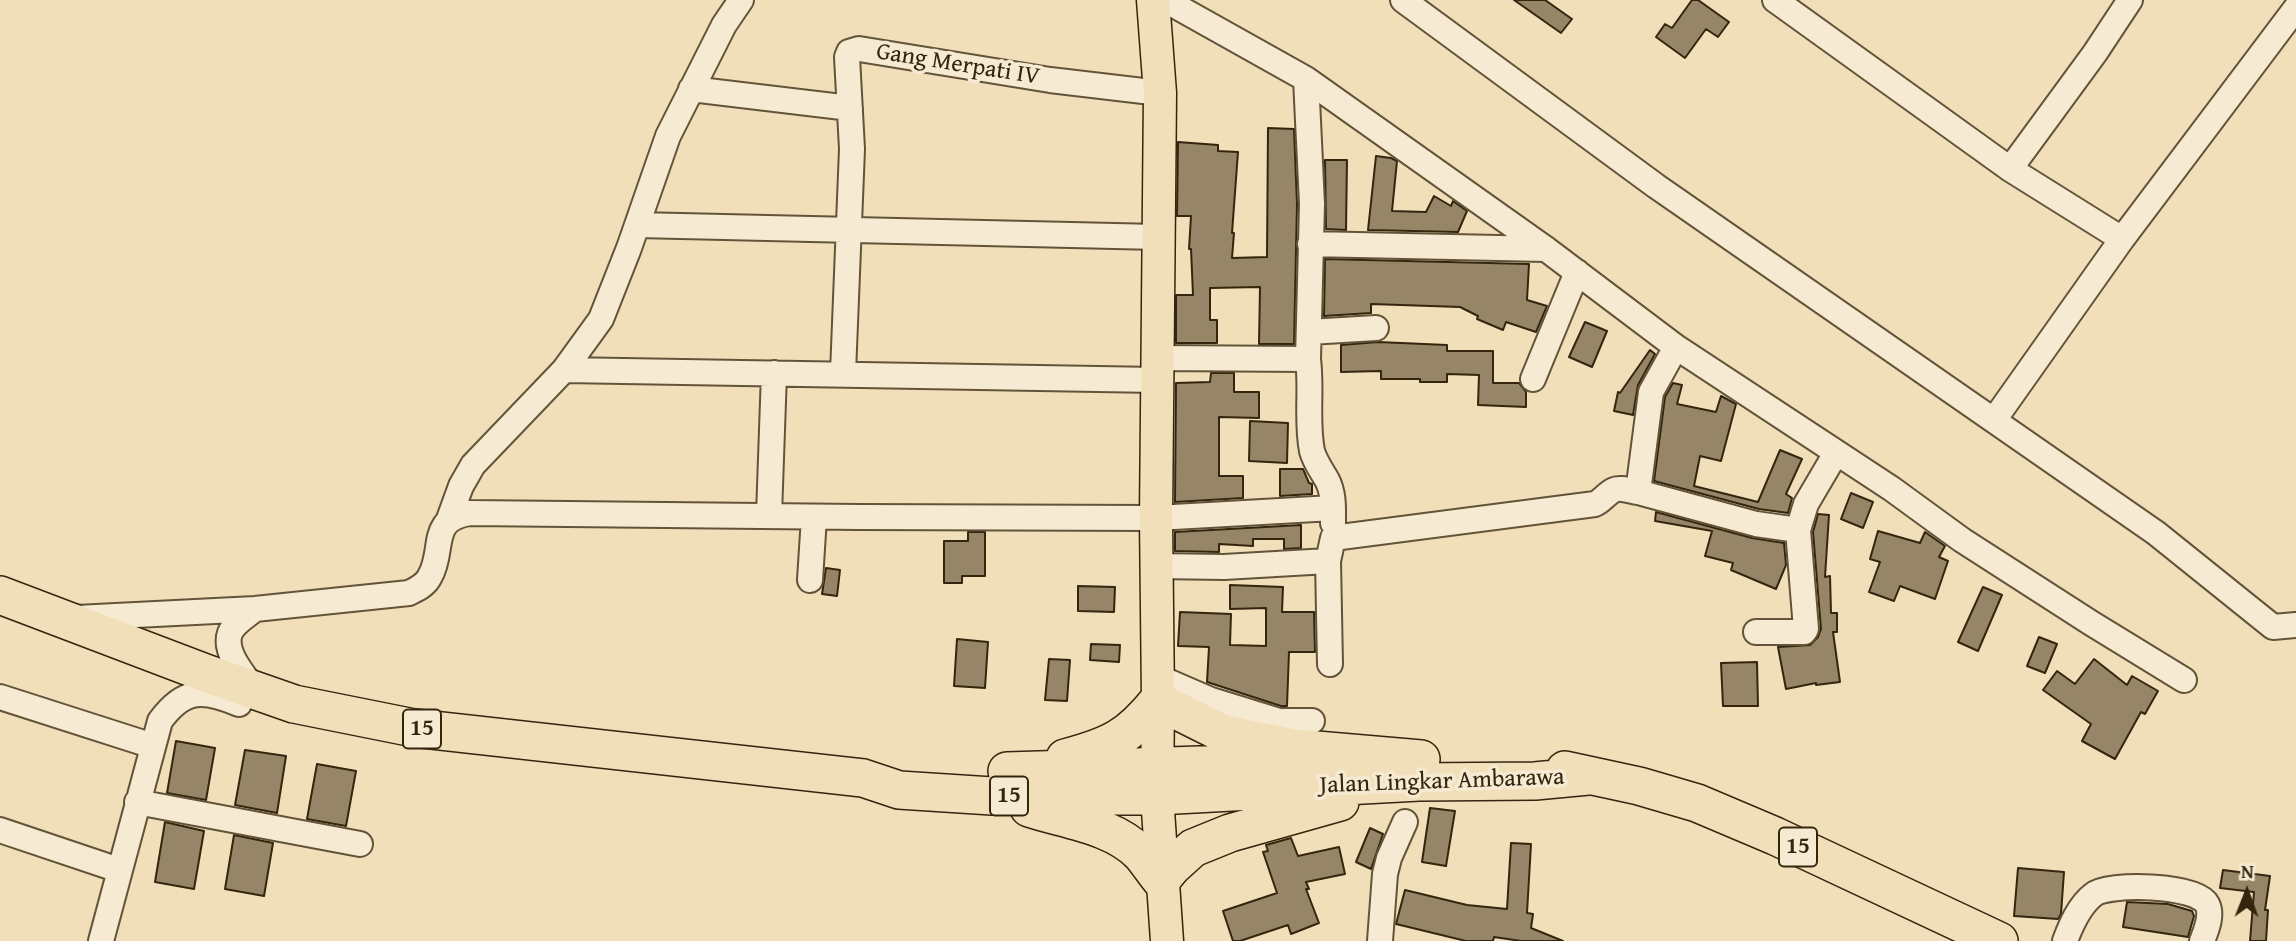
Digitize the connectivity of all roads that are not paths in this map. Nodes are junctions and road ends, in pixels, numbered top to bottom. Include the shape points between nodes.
1 (741, 0) edge
2 (1153, 0) edge
3 (1165, 0) edge
4 (1403, 0) edge
5 (1775, 0) edge
6 (2130, 0) edge
7 (2296, 8) edge
8 (1307, 79) junction
9 (691, 89) junction
10 (1160, 93) junction
11 (850, 108) junction
12 (2010, 169) junction
13 (637, 225) junction
14 (849, 229) junction
15 (1158, 237) junction
16 (2122, 239) junction
17 (1310, 244) junction
18 (1546, 249) junction
19 (1577, 272) junction
20 (1376, 328) dead end
21 (1309, 332) junction
22 (1676, 347) junction
23 (1308, 359) junction
24 (1157, 369) junction
25 (564, 370) junction
26 (774, 373) junction
27 (843, 373) junction
28 (1533, 379) dead end
29 (1994, 420) junction
30 (1836, 453) junction
31 (1638, 492) junction
32 (1333, 508) junction
33 (769, 515) junction
34 (814, 517) junction
35 (1156, 518) junction
36 (449, 519) junction
37 (1798, 530) junction
38 (1331, 549) junction
39 (1156, 566) junction
40 (810, 580) dead end
41 (0, 595) edge
42 (255, 609) junction
43 (65, 619) junction
44 (2296, 625) edge
45 (1756, 632) dead end
46 (1330, 664) dead end
47 (2184, 680) dead end
48 (254, 689) junction
49 (1158, 689) junction
50 (0, 697) edge
51 (294, 704) junction
52 (1312, 721) dead end
53 (153, 746) junction
54 (1420, 770) junction
55 (1157, 782) junction
56 (990, 784) junction
57 (137, 802) junction
58 (1405, 822) dead end
59 (0, 830) edge
60 (360, 844) dead end
61 (119, 870) junction
62 (1161, 880) junction
63 (1171, 934) edge
64 (101, 941) edge
65 (1358, 941) edge
66 (1381, 941) edge
67 (1999, 941) edge
68 (2065, 941) edge
69 (2202, 941) edge

1 - 9 street
2 - 10 main road
3 - 8 street
4 - 29 street via 1656,186
5 - 12 street
6 - 12 street
7 - 16 street
8 - 17 street
8 - 18 street
9 - 11 street
9 - 13 street via 668,136
10 - 11 street, Gang Merpati IV via 859,49 847,57
10 - 15 main road
11 - 14 street, Gang Merpati IV
12 - 16 street
13 - 14 street
13 - 25 street via 601,320
14 - 15 street
14 - 27 street, Gang Merpati IV
15 - 24 main road
16 - 29 street
17 - 18 street
17 - 21 street
18 - 19 street
19 - 22 street
19 - 28 street
20 - 21 street
21 - 23 street
22 - 30 street
22 - 31 street via 1651,392
23 - 24 street
23 - 32 street via 1310,439
24 - 27 street
24 - 35 main road
25 - 26 street
25 - 36 street via 473,464
26 - 27 street
26 - 33 street
29 - 44 street via 2157,533 2273,627
30 - 37 street via 1806,504
30 - 47 street via 1962,540
31 - 37 street via 1756,524
31 - 38 street via 1613,490 1595,504
32 - 35 street
32 - 38 street
33 - 34 street
33 - 36 street via 470,513
34 - 35 street
34 - 40 street
35 - 39 main road
36 - 42 street via 430,576 409,593
37 - 45 street via 1806,629
38 - 39 street via 1224,566
38 - 46 street
39 - 49 main road
41 - 43 highway, 15
42 - 43 street
42 - 48 street via 230,632 229,644
43 - 48 highway, 15
48 - 51 highway, 15
49 - 52 street via 1279,721
49 - 54 highway via 1224,734
49 - 55 main road
49 - 56 highway via 1139,725 1111,744
50 - 53 street
51 - 53 street via 273,711 208,693 188,695 160,721
51 - 56 highway, Jalan Lingkar Ambarawa / 15 via 414,728 863,778 899,790
53 - 57 street
54 - 55 highway, Jalan Lingkar Ambarawa / 15
54 - 62 highway via 1193,848
54 - 67 highway, Jalan Lingkar Ambarawa / 15 via 1535,781 1588,776 1697,803
55 - 56 highway, Jalan Lingkar Ambarawa / 15
55 - 62 main road
56 - 62 highway via 1118,838 1140,853
57 - 60 street
57 - 61 street
58 - 66 street via 1385,874
59 - 61 street
61 - 64 street
62 - 63 main road
65 - 66 street
68 - 69 street via 2082,907 2095,893 2137,887 2203,899 2210,913

